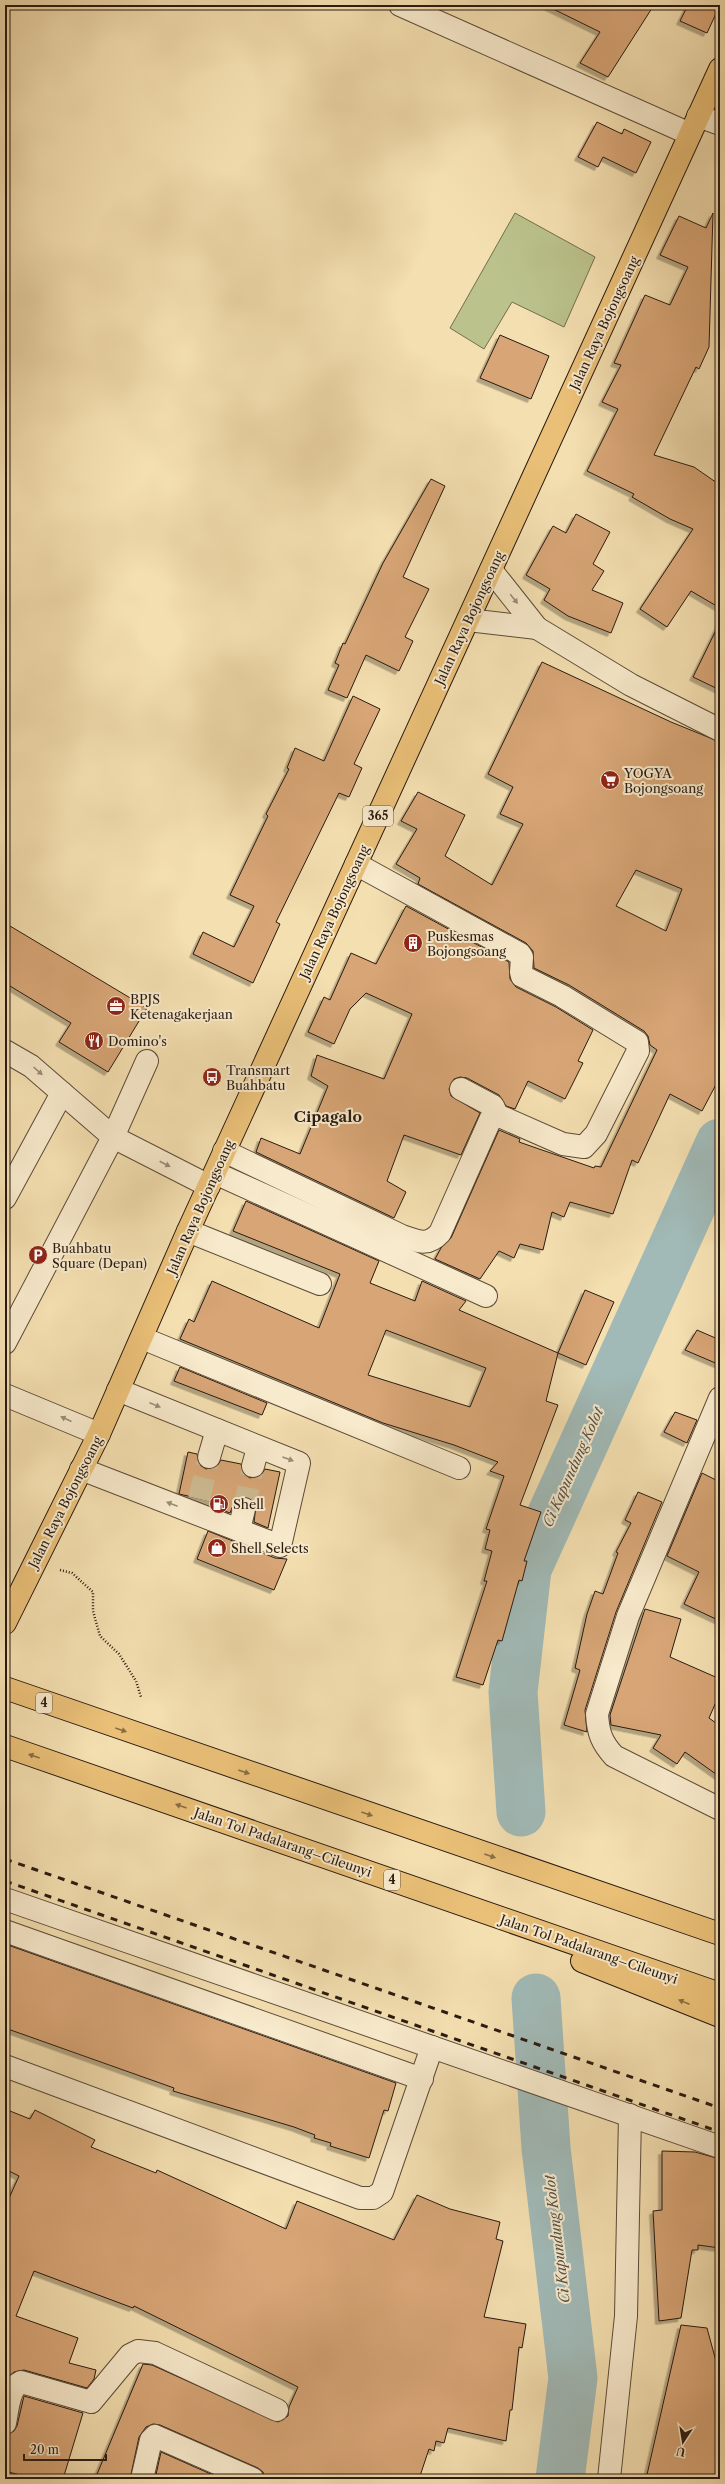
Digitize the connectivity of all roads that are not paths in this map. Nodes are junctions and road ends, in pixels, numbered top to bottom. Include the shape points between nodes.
1 (400, 5) edge
2 (720, 69) edge
3 (720, 124) edge
4 (694, 125) junction
5 (491, 570) junction
6 (468, 620) junction
7 (537, 628) junction
8 (720, 730) edge
9 (356, 864) junction
10 (5, 1051) edge
11 (147, 1061) dead end
12 (461, 1089) dead end
13 (62, 1093) junction
14 (496, 1115) junction
15 (113, 1137) junction
16 (224, 1151) junction
17 (212, 1179) junction
18 (5, 1198) edge
19 (188, 1231) junction
20 (320, 1284) dead end
21 (486, 1296) dead end
22 (142, 1338) junction
23 (5, 1343) edge
24 (118, 1390) junction
25 (5, 1395) edge
26 (720, 1398) edge
27 (217, 1430) junction
28 (99, 1434) junction
29 (209, 1457) tunnel mouth
30 (459, 1468) dead end
31 (81, 1469) junction
32 (244, 1509) tunnel mouth
33 (238, 1530) junction
34 (5, 1623) edge
35 (5, 1688) edge
36 (5, 1746) edge
37 (720, 1809) edge
38 (289, 1844) junction
39 (5, 1899) edge
40 (5, 1931) edge
41 (720, 1934) edge
42 (720, 1994) edge
43 (720, 2016) edge
44 (432, 2047) junction
45 (5, 2066) edge
46 (422, 2079) junction
47 (630, 2115) junction
48 (720, 2147) edge
49 (277, 2410) dead end
50 (5, 2423) edge
51 (142, 2479) edge
52 (254, 2479) edge
53 (609, 2479) edge

1 - 4 street
2 - 4 main road, Jalan Raya Bojongsoang / 365
3 - 4 street
4 - 5 main road, Jalan Raya Bojongsoang / 365
5 - 6 main road, Jalan Raya Bojongsoang / 365
5 -> 7 street
6 - 7 street
6 - 9 main road, Jalan Raya Bojongsoang / 365
7 - 8 street via 631,685
9 - 14 street via 520,954 522,976 562,996 637,1042 638,1051 630,1067 596,1134 584,1147 563,1144
9 - 16 main road, Jalan Raya Bojongsoang / 365
10 -> 13 street via 31,1066
11 - 15 street
12 - 14 street via 494,1106
13 - 15 street
13 - 18 street
14 - 16 street via 491,1118 440,1233 433,1241 422,1242 402,1236
15 -> 17 street
15 - 23 street
16 - 17 main road, Jalan Raya Bojongsoang / 365
17 - 19 main road, Jalan Raya Bojongsoang / 365
17 - 21 street
19 - 20 street
19 - 22 main road, Jalan Raya Bojongsoang / 365
22 - 24 main road, Jalan Raya Bojongsoang / 365
22 - 30 street
24 -> 27 street
24 - 28 main road, Jalan Raya Bojongsoang / 365
28 -> 25 street
26 - 37 street via 628,1616 597,1714 602,1742 614,1756
27 - 29 street
27 -> 33 street via 256,1457 300,1465 280,1546
28 - 31 main road, Jalan Raya Bojongsoang / 365
33 -> 31 street via 198,1506
31 - 34 main road, Jalan Raya Bojongsoang / 365
32 - 33 street
35 -> 41 main road, 4
38 -> 36 main road, Jalan Tol Padalarang–Cileunyi / 4
38 - 42 main road, Jalan Tol Padalarang–Cileunyi / 4
43 -> 38 main road
39 - 44 street
40 - 46 street
44 - 46 street
44 - 47 street
45 - 46 street via 360,2198 372,2198 382,2192
47 - 48 street
47 - 53 street via 626,2316
49 - 50 street via 155,2353 138,2350 130,2355 91,2402 21,2382 16,2384 12,2390
51 - 52 street via 151,2440 155,2436

